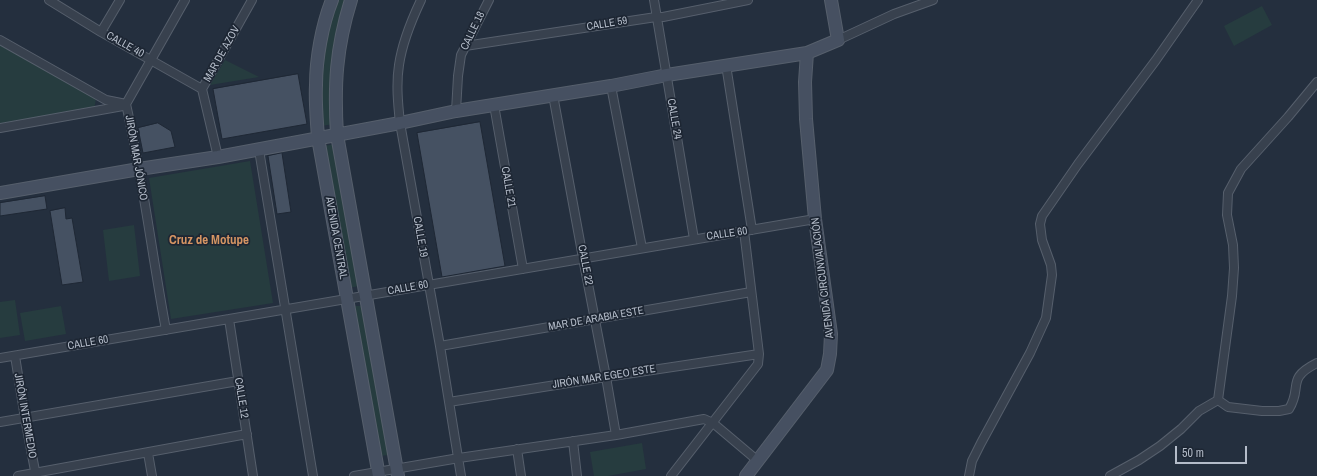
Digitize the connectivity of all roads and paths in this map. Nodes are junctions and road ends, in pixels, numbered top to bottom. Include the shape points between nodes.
1 (51, 0) edge
2 (120, 0) edge
3 (185, 0) edge
4 (252, 0) edge
5 (332, 0) edge
6 (351, 0) edge
7 (421, 0) edge
8 (489, 0) edge
9 (654, 0) edge
10 (748, 0) edge
11 (831, 0) edge
12 (933, 0) edge
13 (1198, 0) edge
14 (656, 17) junction
15 (102, 32) junction
16 (0, 40) edge
17 (838, 40) junction
18 (465, 46) junction
19 (807, 53) junction
20 (150, 59) junction
21 (726, 65) junction
22 (667, 75) junction
23 (1317, 82) edge
24 (611, 86) junction
25 (202, 89) junction
26 (554, 95) junction
27 (126, 104) junction
28 (494, 105) junction
29 (456, 111) junction
30 (400, 124) junction
31 (0, 128) edge
32 (337, 135) junction
33 (318, 138) junction
34 (259, 150) junction
35 (218, 157) junction
36 (139, 169) junction
37 (0, 192) edge
38 (815, 219) junction
39 (748, 231) junction
40 (694, 239) junction
41 (642, 248) junction
42 (583, 258) junction
43 (523, 269) junction
44 (428, 285) junction
45 (751, 292) junction
46 (366, 296) junction
47 (347, 299) junction
48 (286, 309) junction
49 (229, 319) junction
50 (596, 319) junction
51 (166, 330) junction
52 (440, 346) junction
53 (759, 354) junction
54 (16, 356) junction
55 (0, 358) edge
56 (1317, 363) edge
57 (606, 376) junction
58 (238, 381) junction
59 (1218, 400) junction
60 (449, 402) junction
61 (24, 418) junction
62 (0, 422) edge
63 (713, 423) junction
64 (247, 434) junction
65 (616, 435) junction
66 (573, 441) junction
67 (517, 450) junction
68 (148, 453) junction
69 (459, 458) junction
70 (758, 461) junction
71 (397, 473) edge
72 (36, 474) edge
73 (378, 474) edge
74 (18, 476) edge
75 (152, 476) edge
76 (253, 476) edge
77 (313, 476) edge
78 (354, 476) edge
79 (461, 476) edge
80 (521, 476) edge
81 (577, 476) edge
82 (671, 476) edge
83 (746, 476) edge
84 (970, 476) edge
85 (1110, 476) edge

1 - 15 street, CALLE 40
2 - 15 street
3 - 20 street, JIRÓN MAR JÓNICO
4 - 25 street, MAR DE AZOV
5 - 33 street, AVENIDA CENTRAL via 317,63
6 - 32 street, AVENIDA CENTRAL via 338,50 335,99
7 - 30 street, CALLE 19 via 408,30 399,64 397,98
8 - 18 street, CALLE 18
9 - 14 street, CALLE 24
10 - 14 street, CALLE 59
11 - 17 street
12 - 17 street via 894,14
13 - 84 street via 1042,216 1042,240 1052,275 1046,318 972,461
14 - 18 street, CALLE 59
14 - 22 street, CALLE 24
15 - 20 street, CALLE 40
16 - 27 street via 106,100
17 - 19 street
18 - 29 street, CALLE 18 via 458,76
19 - 21 street
19 - 38 street, AVENIDA CIRCUNVALACIÓN via 806,119
20 - 25 street, CALLE 40
20 - 27 street, JIRÓN MAR JÓNICO
21 - 22 street
21 - 39 street
22 - 24 street
22 - 40 street, CALLE 24
23 - 59 street via 1241,169 1228,194 1226,215 1233,245 1234,268
24 - 26 street
24 - 41 street
25 - 35 street, MAR DE AZOV
26 - 28 street
26 - 42 street, CALLE 22
27 - 31 street
27 - 36 street, JIRÓN MAR JÓNICO
28 - 29 street
28 - 43 street, CALLE 21
29 - 30 street
30 - 32 street
30 - 44 street, CALLE 19
32 - 33 street
32 - 46 street, AVENIDA CENTRAL
33 - 34 street
33 - 47 street, AVENIDA CENTRAL
34 - 35 street
34 - 48 street
35 - 36 street
36 - 37 street
36 - 51 street, JIRÓN MAR JÓNICO
38 - 39 street, CALLE 60
38 - 70 street, AVENIDA CIRCUNVALACIÓN via 831,334 830,354 826,370
39 - 40 street, CALLE 60
39 - 45 street
40 - 41 street, CALLE 60
41 - 42 street, CALLE 60
42 - 43 street, CALLE 60
42 - 50 street, CALLE 22
43 - 44 street, CALLE 60
44 - 46 street, CALLE 60
44 - 52 street, CALLE 19
45 - 50 street, MAR DE ARABIA ESTE
45 - 53 street
46 - 47 street, CALLE 60
46 - 71 street, AVENIDA CENTRAL
47 - 48 street, CALLE 60
47 - 73 street, AVENIDA CENTRAL
48 - 49 street, CALLE 60
48 - 77 street
49 - 51 street, CALLE 60
49 - 58 street, CALLE 12
50 - 52 street, MAR DE ARABIA ESTE
50 - 57 street, CALLE 22
51 - 54 street, CALLE 60
52 - 60 street, CALLE 19
53 - 57 street, JIRÓN MAR EGEO ESTE
53 - 63 street via 758,364
54 - 55 street, CALLE 60
54 - 61 street, JIRÓN INTERMEDIO
56 - 59 street via 1300,373 1294,401 1289,409 1279,411 1228,407
57 - 60 street, JIRÓN MAR EGEO ESTE
57 - 65 street, CALLE 22
58 - 61 street
58 - 64 street, CALLE 12
59 - 85 street via 1199,411 1160,446
60 - 69 street, CALLE 19
61 - 62 street
61 - 72 street, JIRÓN INTERMEDIO
63 - 65 street via 704,419
63 - 70 street
63 - 82 street
64 - 68 street
64 - 76 street, CALLE 12
65 - 66 street
66 - 67 street
66 - 81 street
67 - 69 street
67 - 80 street
68 - 72 street
68 - 75 street
69 - 71 street
69 - 79 street, CALLE 19
70 - 83 street, AVENIDA CIRCUNVALACIÓN
71 - 73 street
72 - 74 street
73 - 78 street

